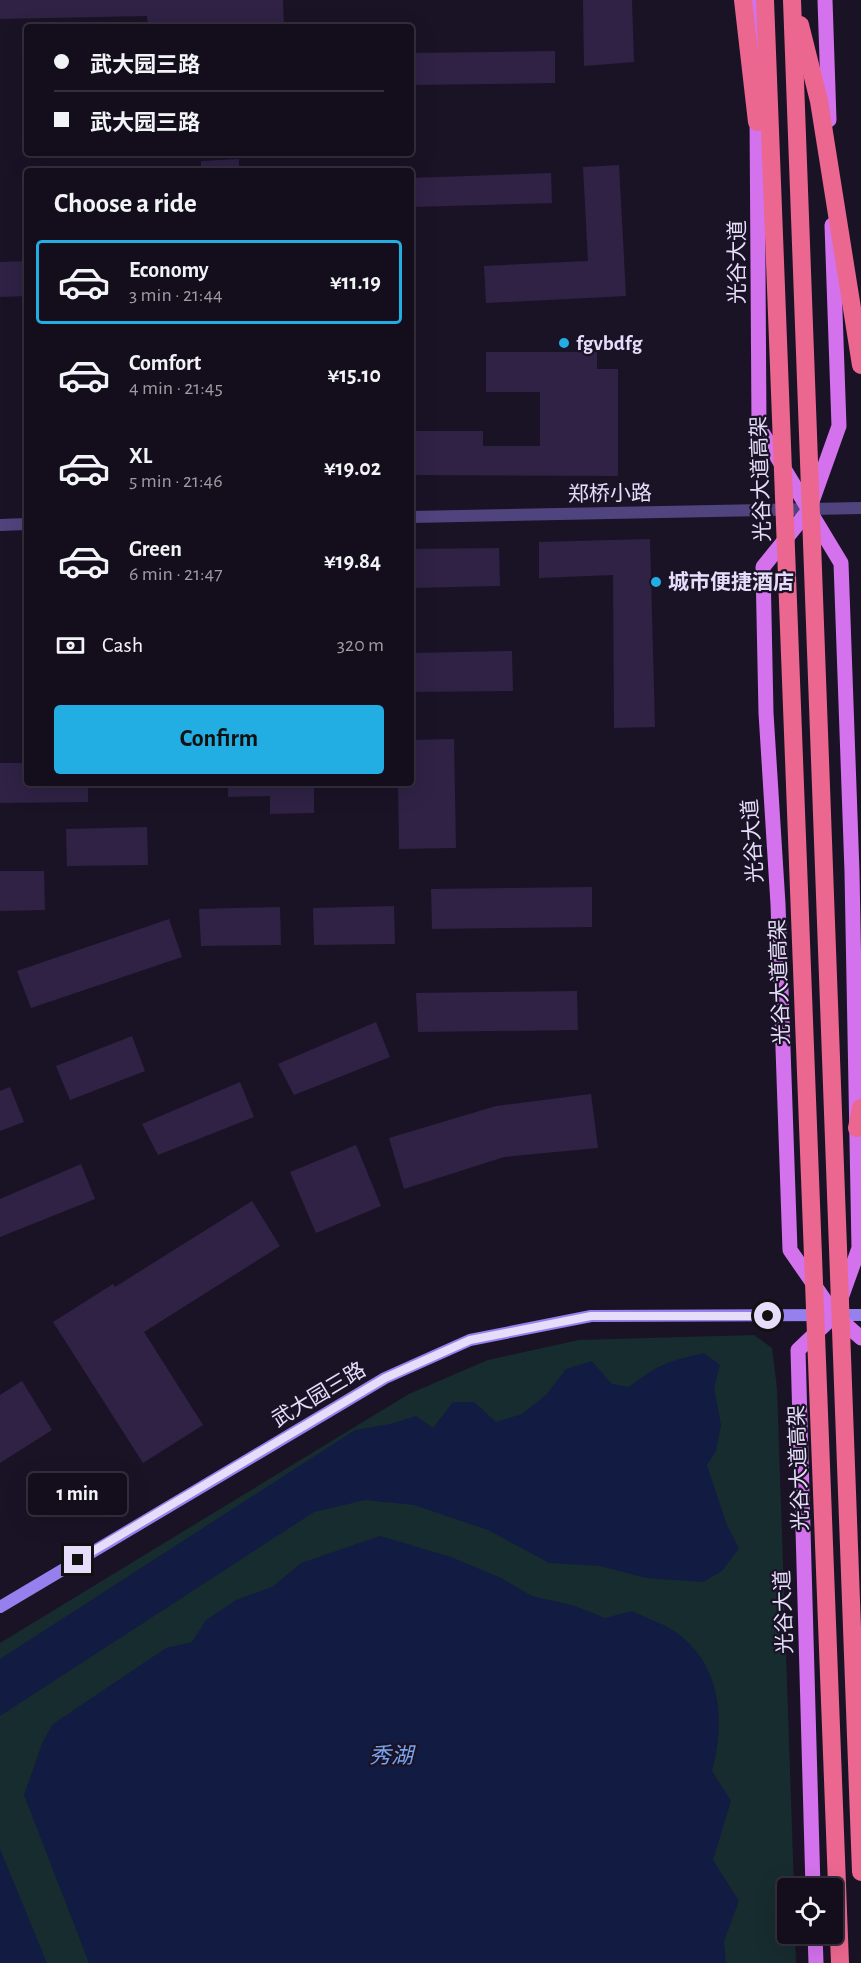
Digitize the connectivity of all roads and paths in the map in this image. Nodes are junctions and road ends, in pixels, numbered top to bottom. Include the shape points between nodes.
1 (743, 0) edge
2 (756, 0) edge
3 (765, 0) edge
4 (793, 0) edge
5 (825, 0) edge
6 (757, 122) junction
7 (861, 365) edge
8 (861, 508) edge
9 (809, 510) junction
10 (414, 517) edge
11 (24, 524) edge
12 (0, 525) edge
13 (861, 1108) edge
14 (857, 1128) junction
15 (861, 1315) edge
16 (835, 1316) junction
17 (861, 1338) edge
18 (0, 1607) edge
19 (861, 1872) edge
20 (813, 1878) edge
21 (815, 1944) edge
22 (816, 1963) edge
23 (840, 1963) edge

1 - 6 highway
2 - 6 main road, 光谷大道
3 - 23 highway, 光谷大道高架, bridge
4 - 7 highway, bridge via 819,101
4 - 19 highway, bridge
5 - 9 main road, 光谷大道 via 839,426
6 - 9 main road, 光谷大道 via 759,427
8 - 9 street, 郑桥小路
9 - 10 street, 郑桥小路
9 - 14 main road, 光谷大道 via 841,563
9 - 16 main road, 光谷大道 via 763,567 766,713 778,904 790,1250
11 - 12 street
13 - 14 highway
14 - 16 main road, 光谷大道 via 859,1248
15 - 16 street, 武大园三路
16 - 17 main road, 光谷大道
16 - 18 street, 武大园三路 via 591,1316 470,1340 385,1378
16 - 20 main road, 光谷大道 via 798,1350
21 - 22 main road

